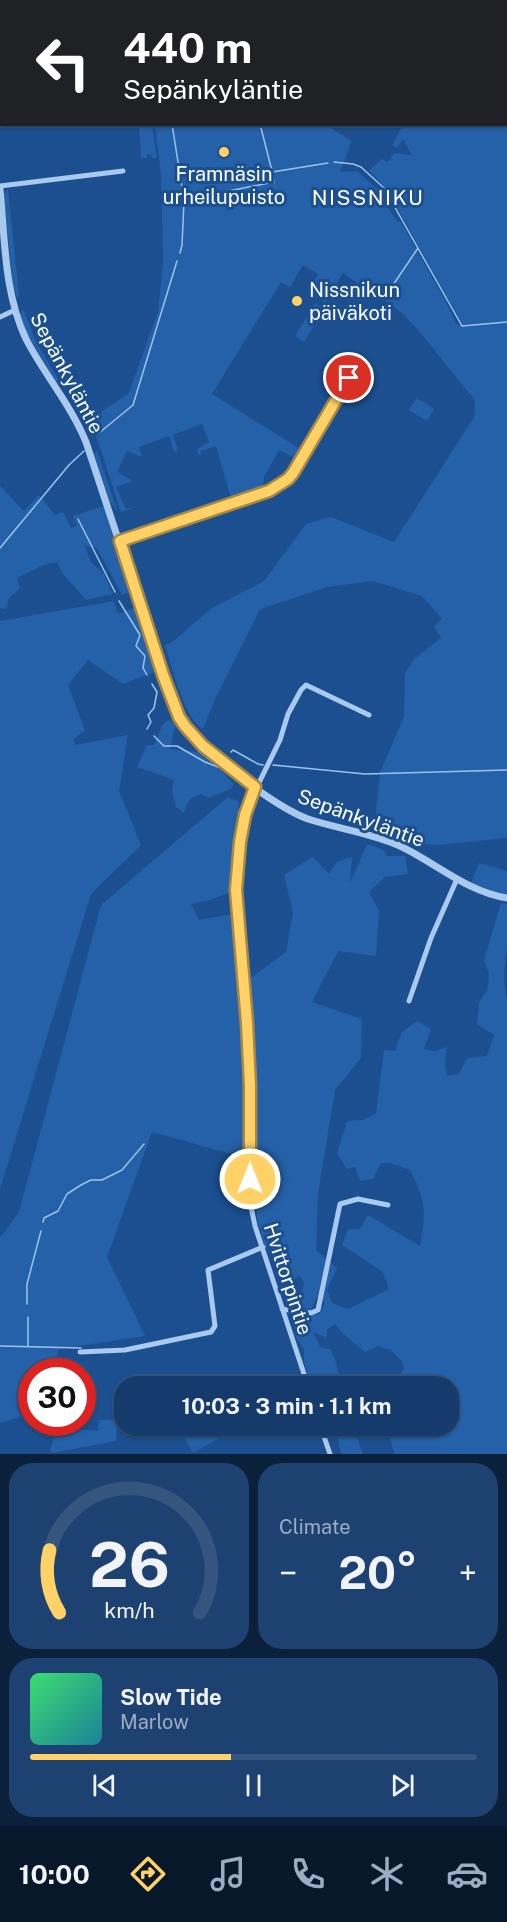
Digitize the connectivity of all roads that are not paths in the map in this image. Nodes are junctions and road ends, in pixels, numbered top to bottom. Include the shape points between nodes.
1 (123, 171) dead end
2 (0, 188) edge
3 (15, 310) junction
4 (0, 317) edge
5 (350, 377) dead end
6 (120, 541) junction
7 (369, 714) dead end
8 (255, 787) junction
9 (457, 879) junction
10 (507, 898) edge
11 (410, 1000) dead end
12 (388, 1205) dead end
13 (263, 1247) junction
14 (282, 1309) junction
15 (80, 1352) dead end
16 (305, 1376) edge
17 (324, 1436) edge
18 (330, 1454) edge

1 - 2 street
2 - 3 street, Sepänkyläntie
3 - 4 street
3 - 6 street, Sepänkyläntie via 26,337 83,435
5 - 6 street via 307,452 280,486
6 - 8 street, Sepänkyläntie via 179,717 203,746
7 - 8 street, Hvittorpintie via 306,685 288,714 280,740
8 - 9 street, Sepänkyläntie via 300,816 396,844
8 - 13 street, Hvittorpintie via 245,815 236,890 250,1077 250,1202
9 - 10 street, Sepänkyläntie via 481,892
9 - 11 street
12 - 14 street via 358,1199 340,1204 318,1310 310,1313
13 - 14 street, Hvittorpintie
13 - 15 street via 208,1270 215,1326 210,1332 125,1350
14 - 16 street, Hvittorpintie
17 - 18 street

